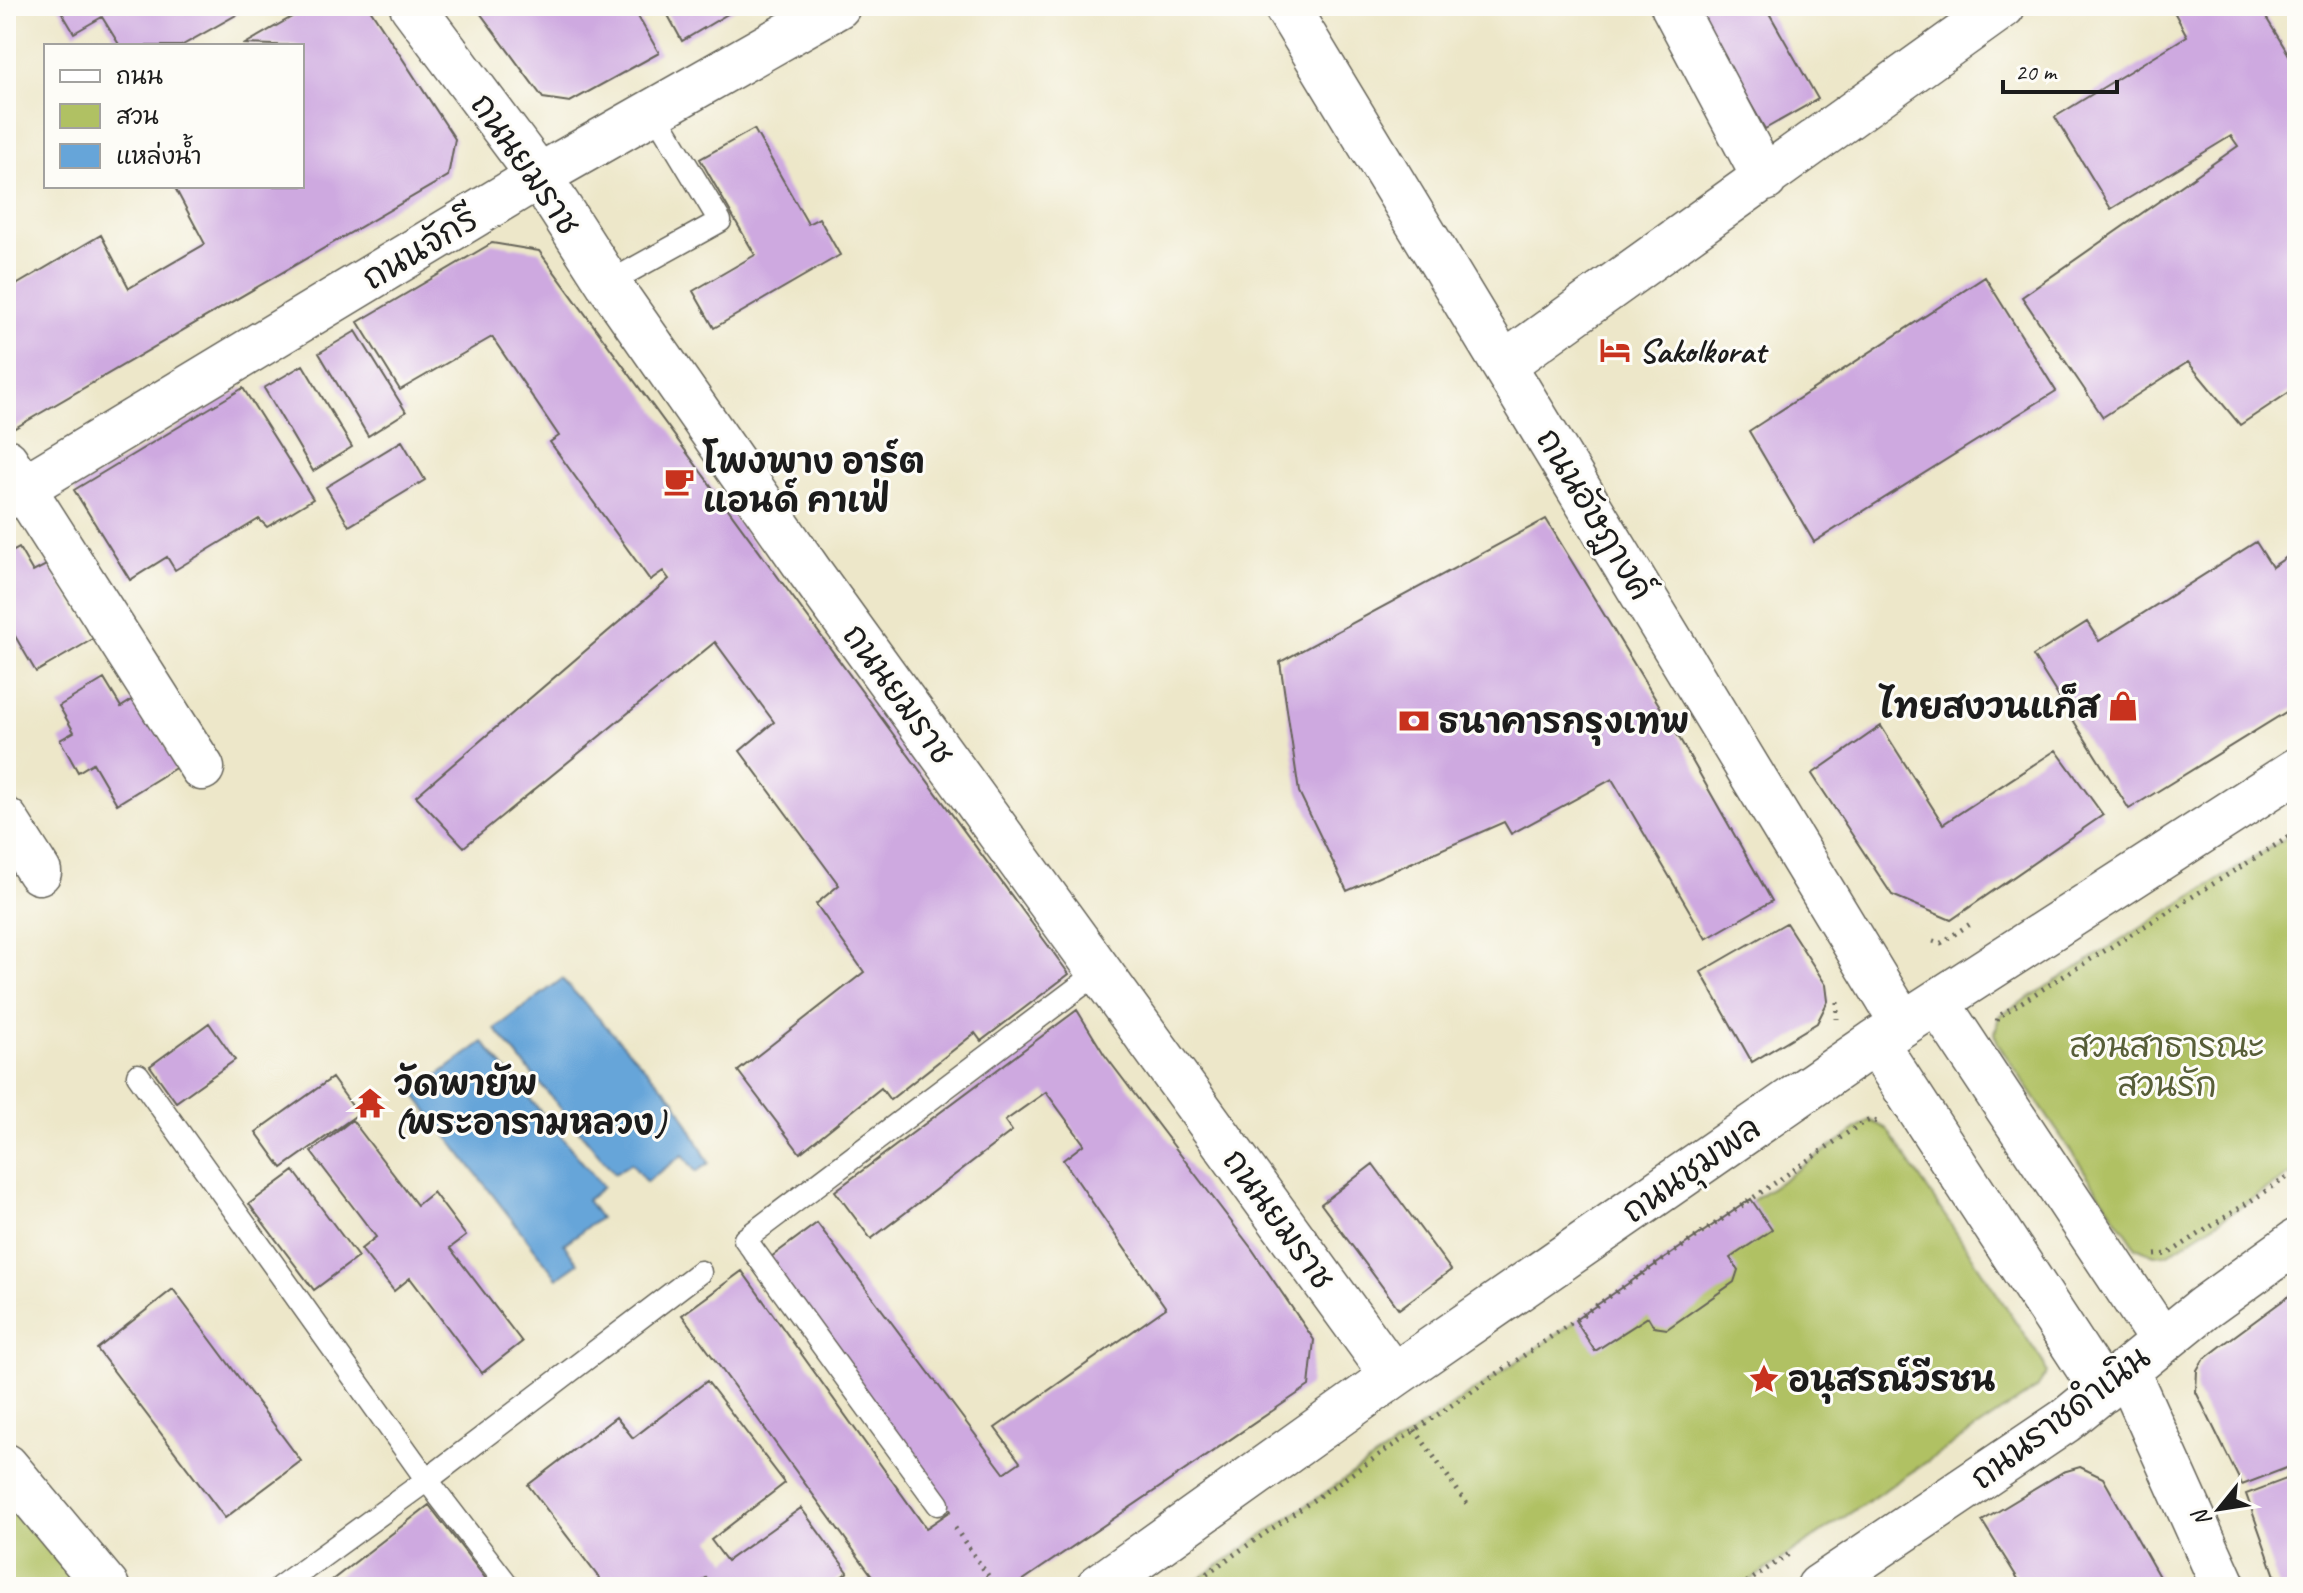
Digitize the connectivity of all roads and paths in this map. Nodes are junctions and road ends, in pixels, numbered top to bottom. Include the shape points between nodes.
1 (412, 6) edge
2 (838, 6) edge
3 (1286, 6) edge
4 (1673, 6) edge
5 (2003, 6) edge
6 (653, 110) junction
7 (539, 176) junction
8 (1765, 179) junction
9 (608, 283) junction
10 (1504, 364) junction
11 (12, 482) edge
12 (202, 768) dead end
13 (2297, 770) edge
14 (6, 820) edge
15 (2297, 832) edge
16 (39, 872) dead end
17 (1973, 922) dead end
18 (1933, 941) dead end
19 (1100, 971) junction
20 (1905, 1023) junction
21 (1995, 1033) dead end
22 (138, 1075) dead end
23 (1887, 1129) dead end
24 (2297, 1171) edge
25 (2297, 1241) edge
26 (2145, 1252) dead end
27 (700, 1272) dead end
28 (2162, 1341) junction
29 (1393, 1376) junction
30 (2115, 1381) junction
31 (1415, 1430) junction
32 (6, 1466) edge
33 (427, 1480) junction
34 (938, 1504) joint
35 (1470, 1508) dead end
36 (1805, 1544) dead end
37 (107, 1587) edge
38 (280, 1587) edge
39 (509, 1587) edge
40 (996, 1587) edge
41 (1098, 1587) edge
42 (1187, 1587) edge
43 (1740, 1587) edge
44 (1819, 1587) edge
45 (2224, 1587) edge

1 - 7 main road, ถนนยมราช
2 - 6 main road, ถนนจักรี
3 - 10 main road, ถนนอัษฎางค์
4 - 8 main road
5 - 8 main road
6 - 7 main road, ถนนจักรี
6 - 9 lane via 720,221
7 - 9 main road, ถนนยมราช
7 - 11 main road, ถนนจักรี
8 - 10 main road
9 - 19 main road, ถนนยมราช
10 - 20 main road, ถนนอัษฎางค์
11 - 12 main road
13 - 20 main road, ถนนชุมพล
14 - 16 main road
15 - 21 path via 1999,1016
17 - 18 path via 1941,943
19 - 29 main road, ถนนยมราช
19 - 34 lane via 745,1239
20 - 28 main road
20 - 29 main road, ถนนชุมพล
20 - 30 main road
22 - 33 lane
23 - 31 path via 1870,1120 1859,1125
24 - 26 path via 2168,1254
25 - 28 main road, ถนนราชดำเนิน
27 - 33 lane
28 - 30 main road, ถนนราชดำเนิน
29 - 41 main road, ถนนชุมพล
30 - 44 main road, ถนนราชดำเนิน
30 - 45 main road
31 - 35 path
31 - 42 path
32 - 37 main road
33 - 38 lane
33 - 39 lane
34 - 40 path
36 - 43 path

